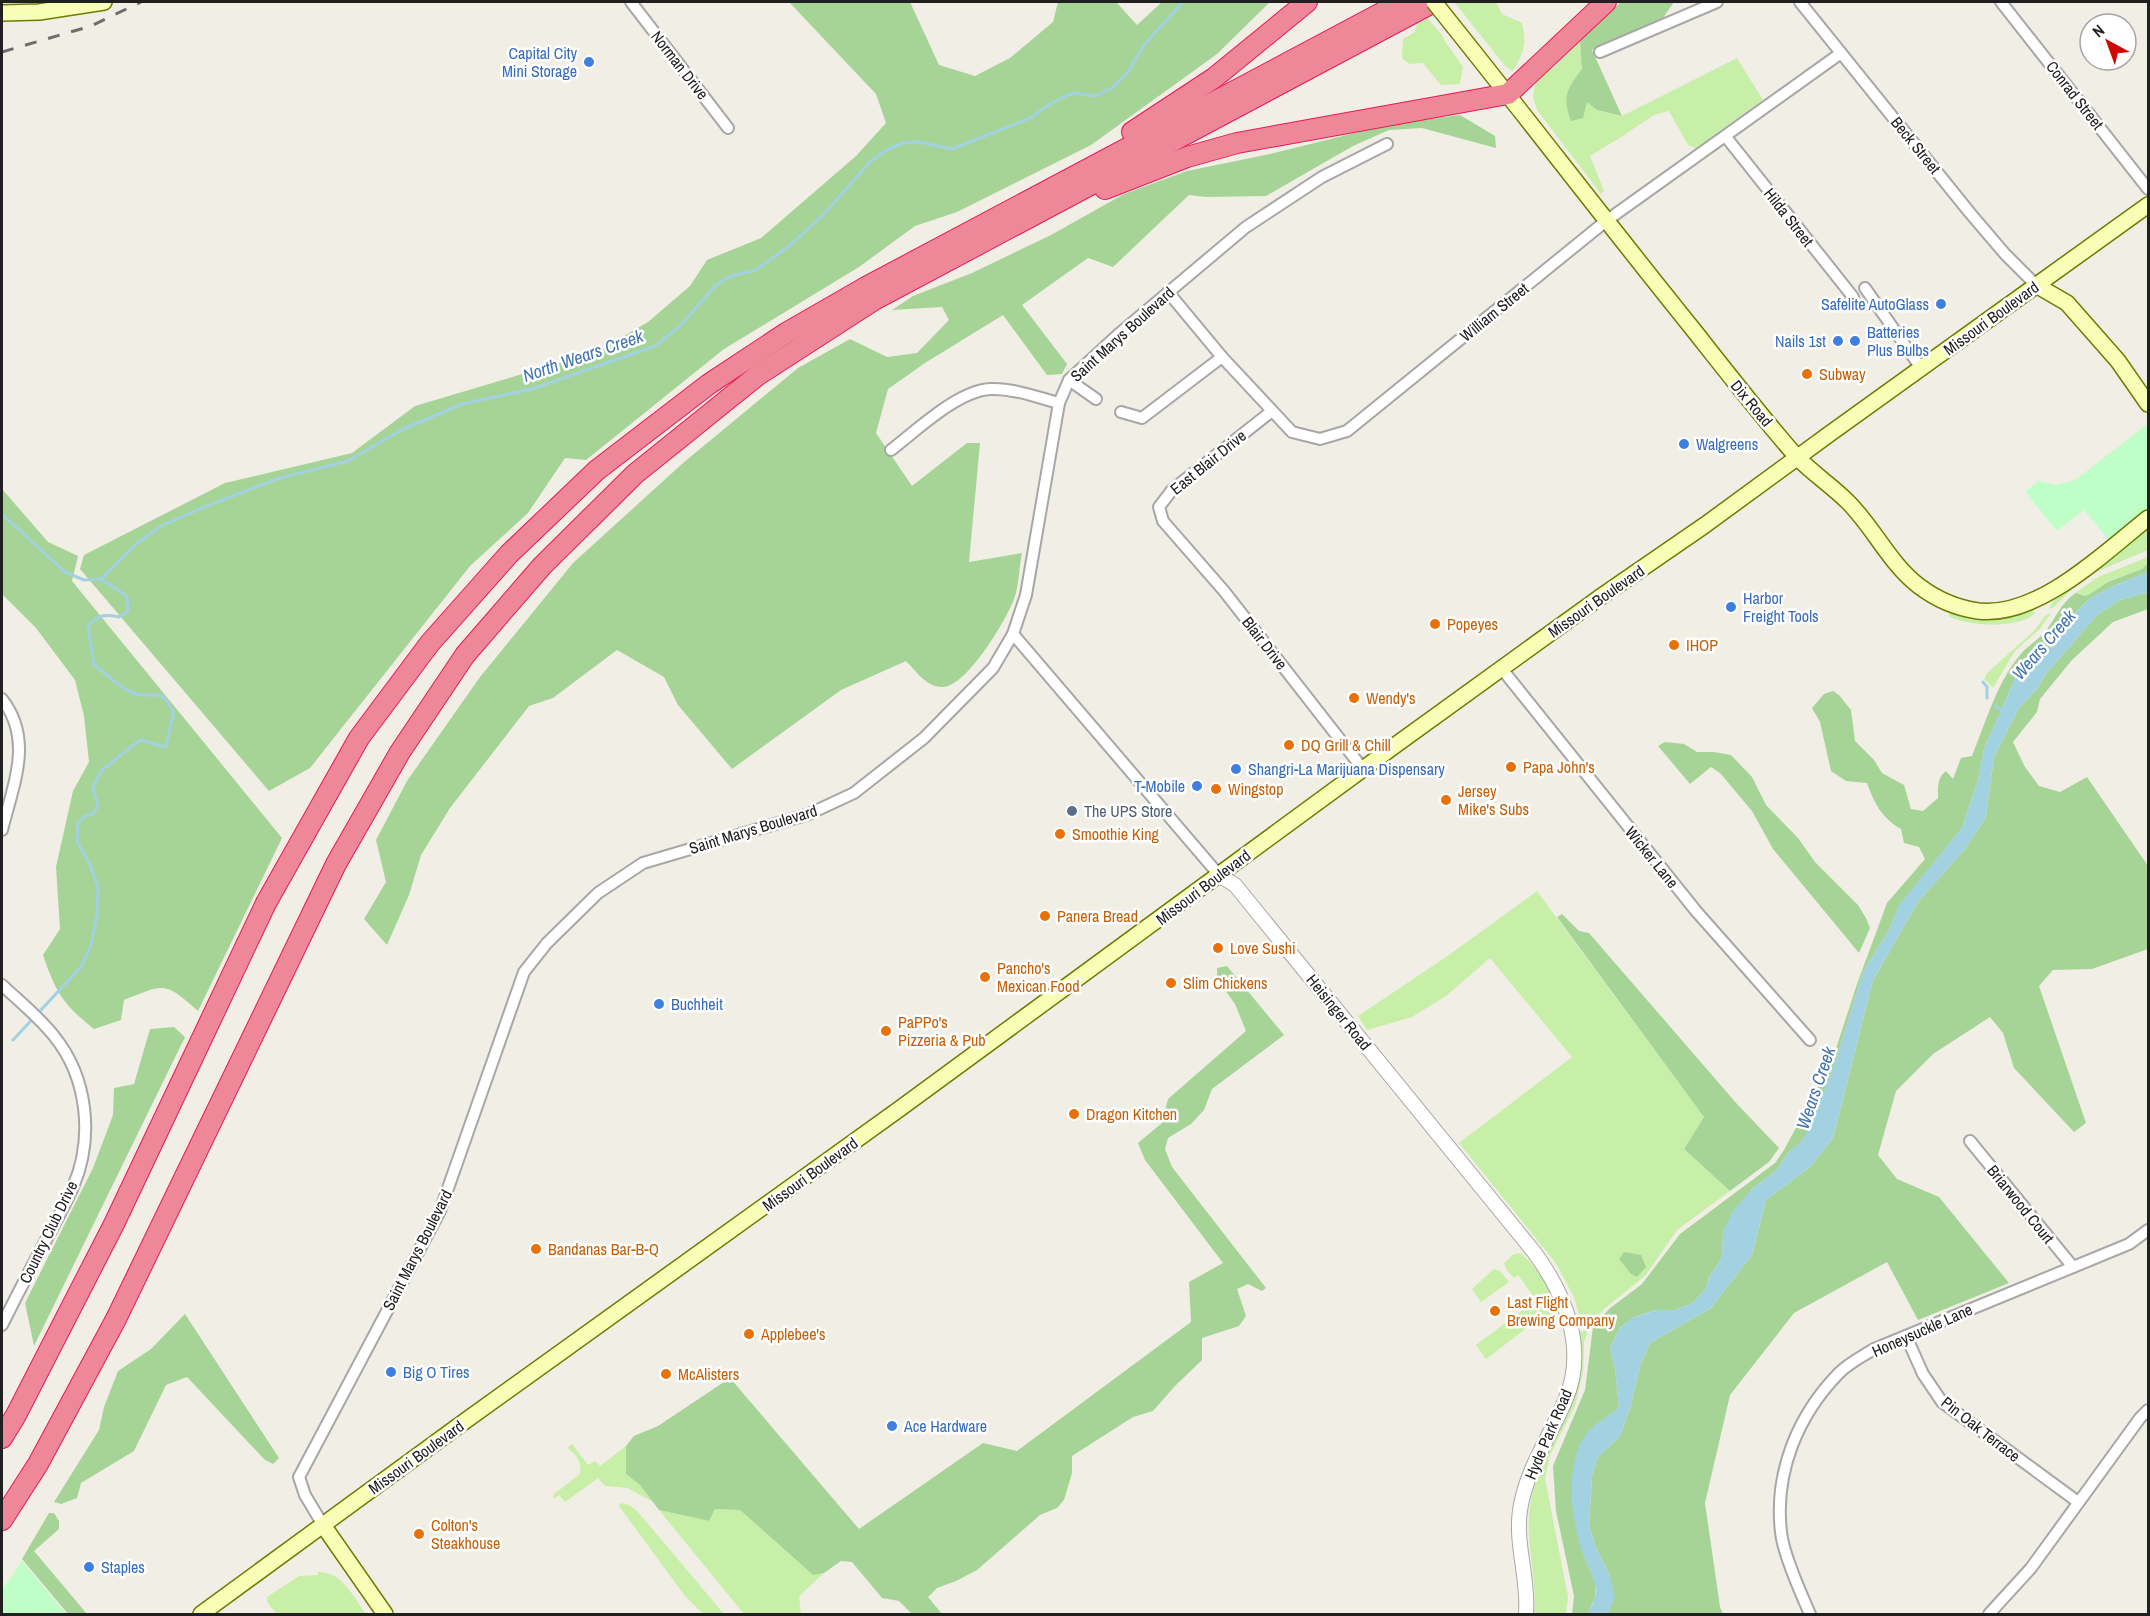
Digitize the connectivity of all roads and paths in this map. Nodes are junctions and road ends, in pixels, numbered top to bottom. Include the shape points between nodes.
1 (104, 2) edge
2 (631, 2) edge
3 (1307, 2) edge
4 (1402, 2) edge
5 (1434, 2) edge
6 (1606, 2) edge
7 (1717, 2) edge
8 (1800, 2) edge
9 (2001, 2) edge
10 (2, 13) edge
11 (1600, 52) dead end
12 (1841, 53) junction
13 (1508, 94) junction
14 (728, 128) dead end
15 (1726, 137) junction
16 (1387, 144) dead end
17 (2148, 189) edge
18 (1023, 203) junction
19 (2148, 205) edge
20 (1606, 221) junction
21 (1008, 227) junction
22 (2036, 285) junction
23 (1865, 288) dead end
24 (1168, 292) junction
25 (1852, 297) dead end
26 (1222, 357) junction
27 (1921, 368) junction
28 (1069, 380) junction
29 (1096, 399) dead end
30 (1059, 403) junction
31 (2148, 404) edge
32 (1272, 411) junction
33 (1120, 412) dead end
34 (891, 450) dead end
35 (1798, 457) junction
36 (2148, 518) edge
37 (1163, 521) joint
38 (1013, 634) junction
39 (1502, 669) junction
40 (2, 699) edge
41 (1363, 769) junction
42 (2, 830) edge
43 (1219, 875) junction
44 (2, 985) edge
45 (1809, 1040) dead end
46 (1970, 1141) dead end
47 (2148, 1230) edge
48 (1518, 1233) joint
49 (2073, 1268) junction
50 (2, 1325) edge
51 (1906, 1335) junction
52 (2148, 1410) edge
53 (2, 1438) edge
54 (2078, 1502) junction
55 (2, 1520) edge
56 (322, 1525) junction
57 (201, 1614) edge
58 (385, 1614) edge
59 (1526, 1614) edge
60 (1810, 1614) edge
61 (1989, 1614) edge

1 - 10 main road
2 - 14 street, Norman Drive
3 - 18 highway via 1214,78
4 - 18 highway
5 - 13 main road, Dix Road, bridge
5 - 21 highway
6 - 13 highway
7 - 11 street
8 - 12 street, Beck Street
9 - 17 street, Conrad Street
12 - 15 street, William Street
12 - 22 street, Beck Street via 1996,244
13 - 20 main road, Dix Road
13 - 21 highway via 1237,143 1187,157
15 - 20 street, William Street
15 - 25 street, Hilda Street
16 - 24 street, Saint Marys Boulevard via 1322,177 1246,227
18 - 53 highway via 856,292 709,384 597,470 509,554 430,643 358,738 266,903 114,1224
19 - 22 main road, Missouri Boulevard
20 - 32 street, William Street via 1347,431 1320,439 1292,432
20 - 35 main road, Dix Road
21 - 55 highway via 874,300 758,375 635,474 542,566 465,655 400,752 336,864 116,1319 38,1464
22 - 27 main road, Missouri Boulevard
22 - 31 main road via 2067,303 2118,361
23 - 27 street
24 - 26 street, William Street
24 - 28 street, Saint Marys Boulevard
26 - 32 street, William Street
26 - 33 street via 1142,418
27 - 35 main road, Missouri Boulevard
28 - 29 street
28 - 30 street, Saint Marys Boulevard
30 - 34 street via 1020,392 989,389 974,393 948,407
30 - 38 street, Saint Marys Boulevard via 1026,595
32 - 37 street, East Blair Drive via 1172,490 1159,507
35 - 36 main road, Dix Road via 1848,502 1918,585 1942,600 1977,611 2013,608 2045,596
35 - 39 main road, Missouri Boulevard
37 - 41 street, Blair Drive via 1224,591
38 - 43 street, Heisinger Road
38 - 56 street, Saint Marys Boulevard via 993,668 924,738 854,793 809,814 643,862 598,893 540,951 524,972 440,1212 299,1477
39 - 41 main road, Missouri Boulevard
39 - 45 street, Wicker Lane via 1696,911
40 - 42 street via 16,724 20,743
41 - 43 main road, Missouri Boulevard
43 - 48 street, Heisinger Road via 1235,885
43 - 56 main road, Missouri Boulevard
44 - 50 street, Country Club Drive via 55,1037 78,1078 86,1128 73,1187
46 - 49 street, Briarwood Court
47 - 49 street, Honeysuckle Lane via 2129,1244
48 - 59 street, Hyde Park Road via 1560,1293 1572,1329 1574,1354 1566,1399 1532,1466 1520,1512
49 - 51 street, Honeysuckle Lane
51 - 54 street, Pin Oak Terrace via 1923,1374 1942,1402
51 - 60 street, Honeysuckle Lane via 1874,1349 1840,1371 1806,1413 1785,1462 1780,1494 1781,1533
52 - 54 street
54 - 61 street via 2031,1568
56 - 57 main road, Missouri Boulevard
56 - 58 main road

